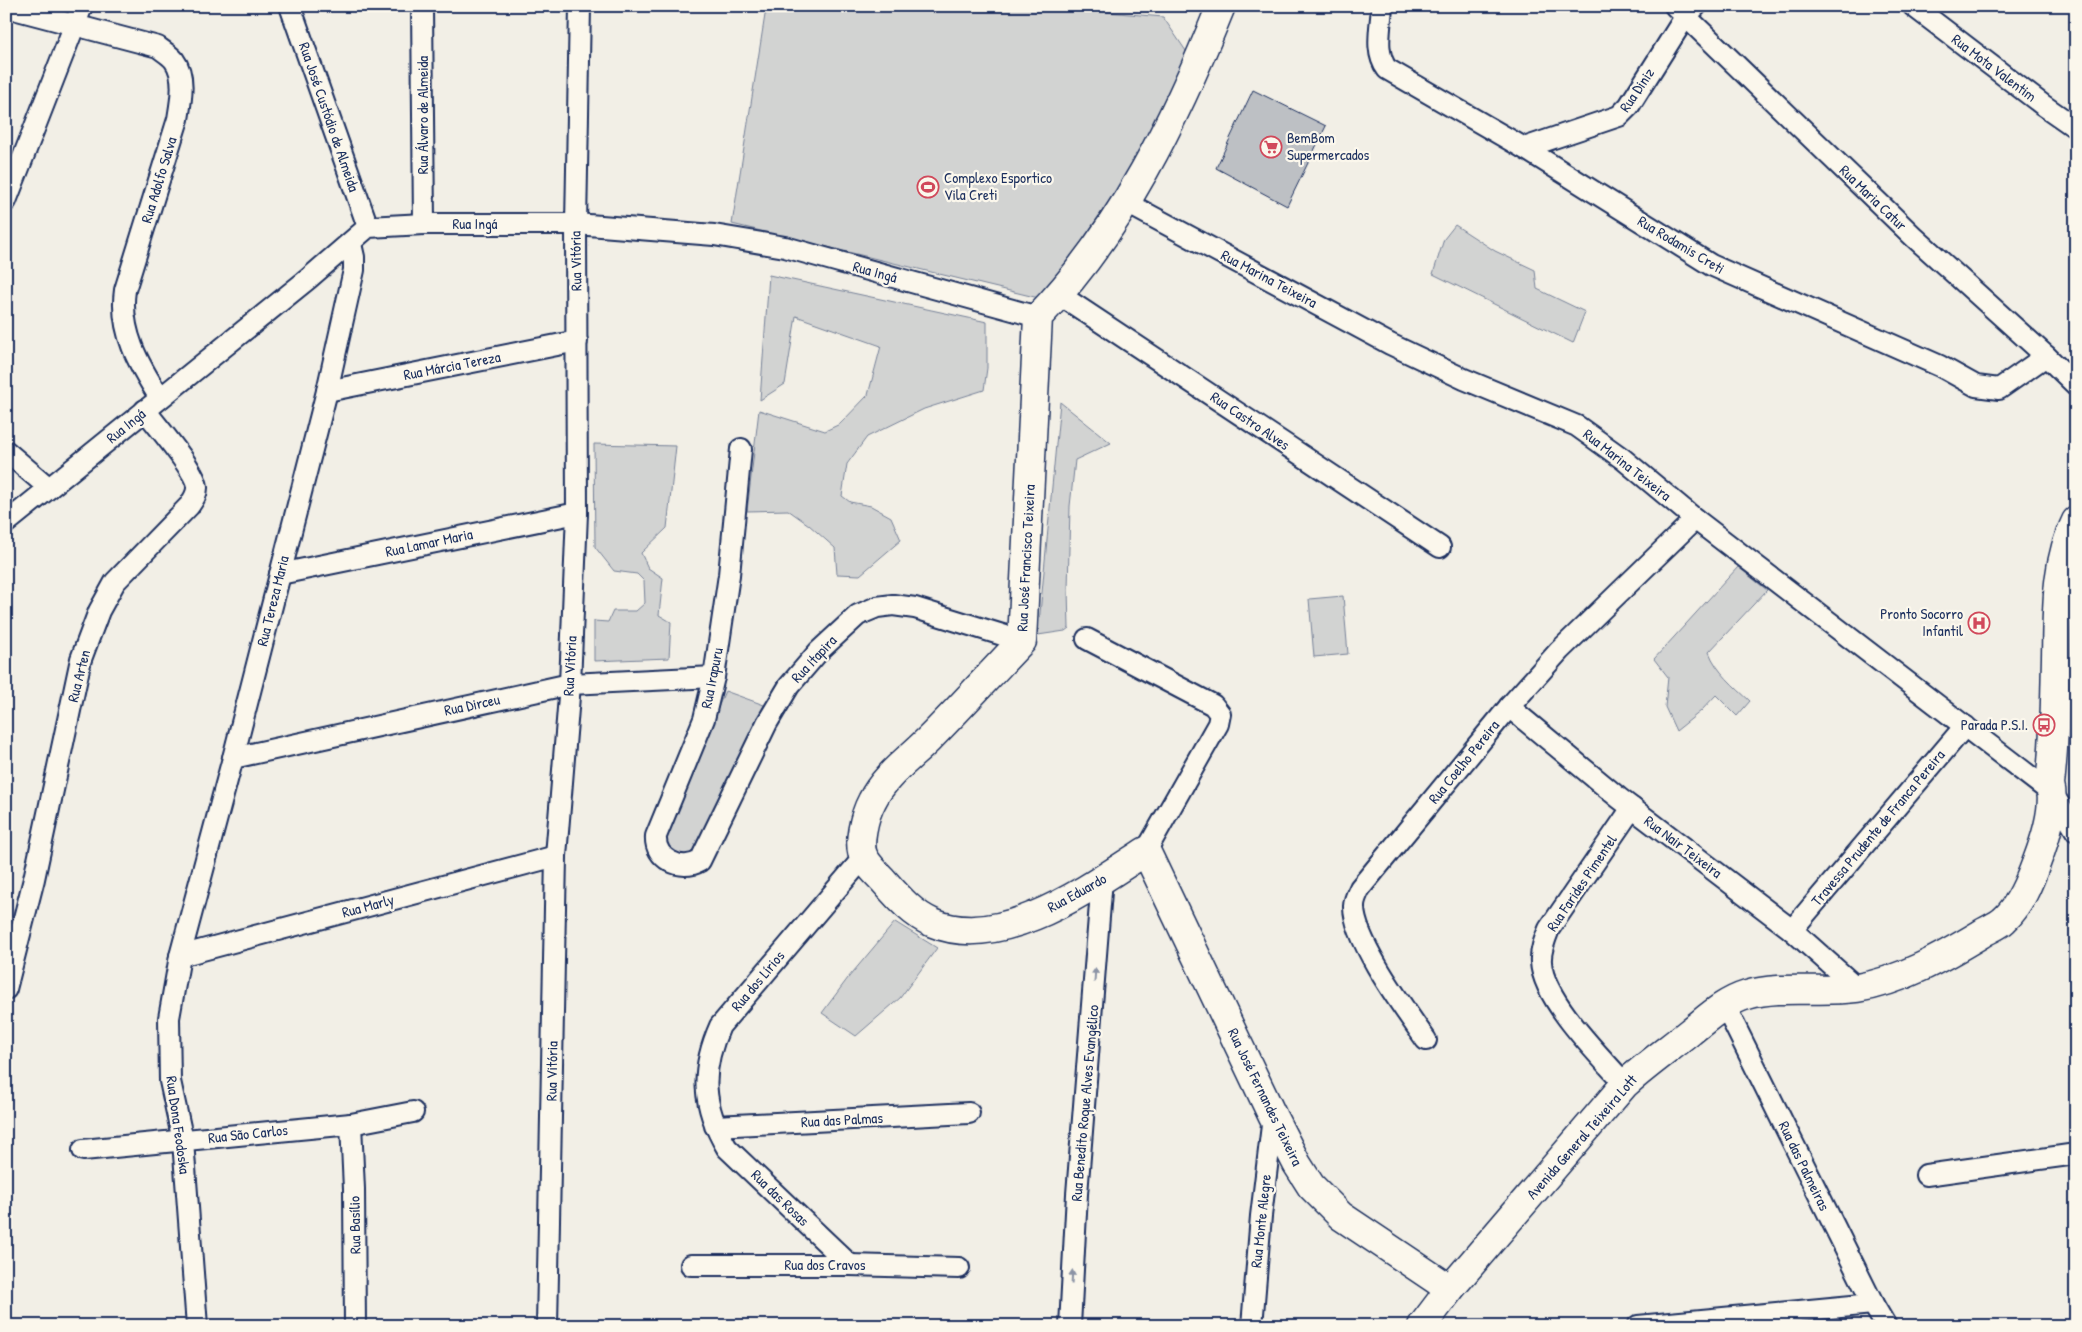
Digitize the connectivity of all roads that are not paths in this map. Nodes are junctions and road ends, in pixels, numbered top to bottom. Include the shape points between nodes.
1 (82, 6) edge
2 (290, 6) edge
3 (422, 6) edge
4 (580, 6) edge
5 (1221, 6) edge
6 (1382, 6) edge
7 (1913, 6) edge
8 (6, 7) edge
9 (1686, 10) edge
10 (74, 25) junction
11 (2076, 128) edge
12 (1524, 148) junction
13 (6, 201) edge
14 (1125, 202) junction
15 (424, 224) junction
16 (576, 224) junction
17 (368, 227) junction
18 (351, 244) junction
19 (1060, 295) junction
20 (1038, 317) junction
21 (577, 341) junction
22 (2046, 356) junction
23 (2076, 385) edge
24 (327, 391) junction
25 (153, 404) junction
26 (741, 448) dead end
27 (6, 451) edge
28 (49, 488) junction
29 (577, 513) junction
30 (1695, 519) junction
31 (2076, 521) edge
32 (6, 523) edge
33 (1440, 547) dead end
34 (280, 574) junction
35 (1087, 639) dead end
36 (1022, 641) junction
37 (714, 677) junction
38 (570, 684) junction
39 (1509, 706) junction
40 (1965, 726) junction
41 (233, 758) junction
42 (2053, 794) junction
43 (1632, 808) junction
44 (2076, 831) edge
45 (1146, 851) junction
46 (556, 856) junction
47 (863, 858) junction
48 (700, 861) joint
49 (1102, 879) junction
50 (1792, 930) junction
51 (180, 956) junction
52 (1857, 988) junction
53 (6, 989) edge
54 (1724, 1004) junction
55 (1426, 1040) dead end
56 (1626, 1084) junction
57 (413, 1112) dead end
58 (969, 1113) dead end
59 (1273, 1116) junction
60 (352, 1124) junction
61 (714, 1126) junction
62 (182, 1140) junction
63 (83, 1150) dead end
64 (2076, 1154) edge
65 (1926, 1175) dead end
66 (691, 1265) dead end
67 (850, 1265) junction
68 (959, 1268) dead end
69 (1450, 1289) junction
70 (1873, 1304) junction
71 (1428, 1324) edge
72 (197, 1326) edge
73 (355, 1326) edge
74 (547, 1326) edge
75 (1070, 1326) edge
76 (1252, 1326) edge
77 (1638, 1326) edge
78 (1886, 1326) edge

1 - 10 street
2 - 17 street, Rua José Custódio de Almeida
3 - 15 street, Rua Álvaro de Almeida
4 - 16 street, Rua Vitória
5 - 14 street via 1157,148
6 - 12 street, Rua Rodamis Creti via 1379,49 1381,61 1387,69
7 - 11 street, Rua Mota Valentim
8 - 10 street, Rua Adolfo Salva
9 - 12 street, Rua Diniz via 1620,116
9 - 22 street, Rua Maria Catur via 1914,237
10 - 13 street
10 - 25 street, Rua Adolfo Salva via 158,47 174,60 180,74 182,95 178,119 124,290 124,318 129,340
12 - 22 street, Rua Rodamis Creti via 1711,265 1940,366 1976,386 1999,389
14 - 19 street
14 - 30 street, Rua Marina Teixeira via 1390,344 1577,426 1623,459
15 - 16 street, Rua Ingá
15 - 17 street, Rua Ingá
16 - 20 street, Rua Ingá via 714,235 785,247
16 - 21 street, Rua Vitória
17 - 18 street, Rua Ingá
18 - 24 street, Rua Tereza Maria via 354,270
18 - 25 street, Rua Ingá
19 - 20 street
19 - 33 street, Rua Castro Alves
20 - 36 street, Rua José Francisco Teixeira
21 - 24 street, Rua Márcia Tereza
21 - 29 street, Rua Vitória
22 - 23 street, Rua Maria Catur
24 - 34 street, Rua Tereza Maria
25 - 28 street, Rua Ingá
25 - 53 street, Rua Arten via 196,480 196,496 114,582 99,610 81,659 34,879
26 - 37 street, Rua Irapuru via 729,575
27 - 28 street
28 - 32 street, Rua Ingá
29 - 34 street, Rua Lamar Maria
29 - 38 street, Rua Vitória
30 - 39 street, Rua Coelho Pereira via 1559,652
30 - 40 street, Rua Marina Teixeira
31 - 42 street, Avenida General Teixeira Lott via 2062,562 2058,600 2050,784
34 - 41 street, Rua Tereza Maria
35 - 45 street, Rua Eduardo via 1213,705 1220,714 1218,724
36 - 47 street, Rua José Francisco Teixeira via 929,740 882,784 865,818 861,836
36 - 48 street, Rua Itapira via 915,608 877,607 858,615 819,651 789,686 767,723
37 - 38 street, Rua Dirceu
37 - 48 street, Rua Irapuru via 704,719 656,836 655,846 671,862 685,866
38 - 41 street, Rua Dirceu
38 - 46 street, Rua Vitória
39 - 43 street, Rua Nair Teixeira
39 - 55 street, Rua Coelho Pereira via 1371,874 1355,898 1356,918 1371,955
40 - 42 street, Rua Marina Teixeira
40 - 50 street, Travessa Prudente de Franca Pereira
41 - 51 street, Rua Tereza Maria
42 - 44 street
42 - 52 street, Avenida General Teixeira Lott via 2044,841 2032,873 2004,920 1925,965
43 - 50 street, Rua Nair Teixeira
43 - 56 street, Rua Farides Pimentel via 1549,929 1541,962 1551,994
45 - 49 street, Rua Eduardo
45 - 59 street, Rua José Fernandes Teixeira
46 - 51 street, Rua Marly
46 - 74 street, Rua Vitória
47 - 49 street, Rua Eduardo via 904,905 932,922 956,930 981,931 1012,925
47 - 61 street, Rua dos Lírios via 720,1026 710,1049 706,1074
75 -> 49 street, Rua Benedito Roque Alves Evangélico
50 - 52 street, Rua Nair Teixeira
51 - 62 street, Rua Dona Feodoska via 169,1018 170,1081
52 - 54 street, Avenida General Teixeira Lott via 1778,990 1748,995
54 - 56 street, Avenida General Teixeira Lott
54 - 70 street, Rua das Palmeiras
56 - 69 street, Avenida General Teixeira Lott
57 - 60 street, Rua São Carlos
58 - 61 street, Rua das Palmas
59 - 69 street, Rua José Fernandes Teixeira via 1297,1164 1325,1202
59 - 76 street, Rua Monte Alegre
60 - 62 street, Rua São Carlos
60 - 73 street, Rua Basílio
61 - 67 street, Rua das Rosas via 727,1148
62 - 63 street, Rua São Carlos
62 - 72 street, Rua Dona Feodoska
64 - 65 street
66 - 67 street, Rua dos Cravos
67 - 68 street, Rua dos Cravos
69 - 71 street, Avenida General Teixeira Lott
70 - 77 street
70 - 78 street, Rua das Palmeiras

